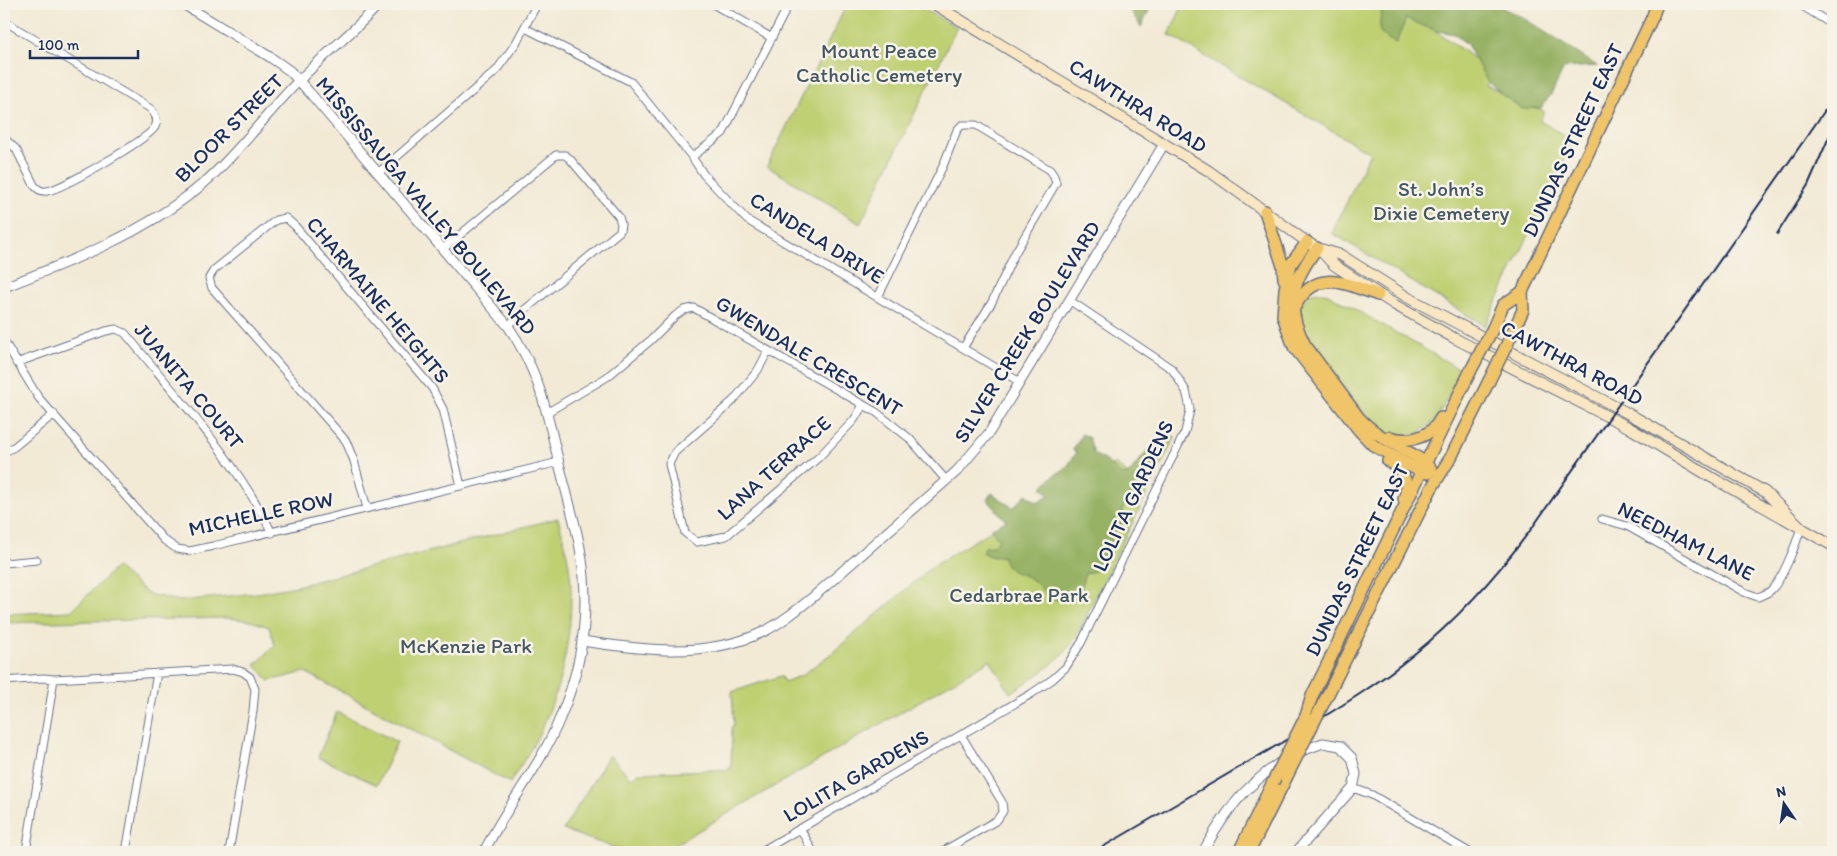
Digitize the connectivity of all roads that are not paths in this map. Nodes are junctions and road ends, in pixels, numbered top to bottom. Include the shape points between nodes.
1 (183, 4) edge
2 (379, 4) edge
3 (537, 4) edge
4 (713, 4) edge
5 (789, 4) edge
6 (934, 4) edge
7 (1658, 4) edge
8 (1799, 4) edge
9 (4, 21) edge
10 (1833, 25) edge
11 (525, 28) junction
12 (772, 38) junction
13 (299, 81) junction
14 (4, 138) edge
15 (1164, 144) junction
16 (692, 157) junction
17 (378, 173) junction
18 (1265, 211) junction
19 (1312, 245) junction
20 (443, 249) junction
21 (4, 287) edge
22 (1285, 290) junction
23 (1522, 292) junction
24 (1378, 295) junction
25 (878, 297) junction
26 (1069, 300) junction
27 (1293, 309) junction
28 (508, 326) junction
29 (4, 341) edge
30 (963, 348) junction
31 (768, 351) junction
32 (16, 363) junction
33 (1020, 382) junction
34 (1462, 390) junction
35 (863, 405) junction
36 (548, 412) junction
37 (54, 414) junction
38 (1377, 433) junction
39 (1373, 445) junction
40 (4, 452) edge
41 (559, 462) junction
42 (1424, 467) junction
43 (1439, 477) junction
44 (946, 480) junction
45 (461, 486) junction
46 (367, 508) junction
47 (1602, 519) dead end
48 (1801, 526) junction
49 (1393, 529) junction
50 (272, 533) junction
51 (1833, 546) edge
52 (37, 560) dead end
53 (4, 563) edge
54 (582, 641) junction
55 (157, 673) junction
56 (54, 679) junction
57 (4, 681) edge
58 (961, 735) junction
59 (1353, 788) junction
60 (800, 828) junction
61 (26, 852) edge
62 (126, 852) edge
63 (229, 852) edge
64 (486, 852) edge
65 (760, 852) edge
66 (813, 852) edge
67 (942, 852) edge
68 (1203, 852) edge
69 (1239, 852) edge
70 (1249, 852) edge
71 (1296, 852) edge
72 (1469, 852) edge

1 - 13 street, MISSISSAUGA VALLEY BOULEVARD via 270,57
2 - 13 street, BLOOR STREET
3 - 11 street
4 - 12 street
5 - 12 street
6 - 15 main road, CAWTHRA ROAD
7 - 23 main road, DUNDAS STREET EAST
8 - 10 street
9 - 14 street via 151,109 156,116 154,128 143,137 106,162 45,192 36,187 16,149
11 - 16 street, CANDELA DRIVE via 631,82
11 - 17 street via 496,70
12 - 16 street via 723,133
13 - 17 street, MISSISSAUGA VALLEY BOULEVARD
13 - 21 street, BLOOR STREET via 242,146 180,201 109,245
15 - 18 main road, CAWTHRA ROAD
15 - 26 street, SILVER CREEK BOULEVARD
16 - 25 street, CANDELA DRIVE via 704,175 747,220
17 - 20 street, MISSISSAUGA VALLEY BOULEVARD
18 - 19 main road, CAWTHRA ROAD
18 - 22 main road via 1283,266
19 - 22 main road via 1291,264
19 - 24 main road, CAWTHRA ROAD via 1334,265
19 - 27 main road via 1297,279
19 - 48 main road, CAWTHRA ROAD via 1341,255 1407,296 1633,416 1765,492
20 - 28 street, MISSISSAUGA VALLEY BOULEVARD
20 - 28 street via 556,155 565,154 619,217 620,231
22 - 39 main road via 1283,316 1294,347
23 - 34 main road, DUNDAS STREET EAST, bridge via 1503,305
23 - 43 main road, DUNDAS STREET EAST, bridge via 1524,310
24 - 27 main road via 1340,282 1327,282 1316,284 1301,294
24 - 48 main road, CAWTHRA ROAD via 1454,338 1628,427
25 - 30 street, CANDELA DRIVE
25 - 30 street via 943,166 957,130 962,124 976,125 1050,170 1056,183 992,302
26 - 33 street, SILVER CREEK BOULEVARD
26 - 58 street, LOLITA GARDENS via 1172,369 1188,399 1190,410 1185,432 1081,643 1066,667 1030,694
27 - 38 main road via 1298,332 1305,345 1359,418
28 - 36 street, MISSISSAUGA VALLEY BOULEVARD via 530,363
29 - 32 street, MICHELLE ROW
30 - 33 street, CANDELA DRIVE
31 - 35 street, GWENDALE CRESCENT
31 - 35 street, LANA TERRACE via 758,370 733,401 675,452 669,464 685,533 697,542 726,536 819,457 854,420
31 - 36 street, GWENDALE CRESCENT via 694,308 684,310 607,377
32 - 37 street, MICHELLE ROW via 38,397
32 - 50 street, JUANITA COURT via 106,331 116,329 125,333 235,468
33 - 44 street, SILVER CREEK BOULEVARD via 989,433
34 - 38 main road via 1453,395 1437,425 1425,434 1400,440
34 - 42 main road, DUNDAS STREET EAST
35 - 44 street, GWENDALE CRESCENT via 909,438
36 - 41 street, MISSISSAUGA VALLEY BOULEVARD
37 - 40 street
37 - 50 street, MICHELLE ROW via 164,540 177,548 190,551
38 - 42 main road via 1417,456
39 - 42 main road via 1395,458
39 - 49 main road via 1374,453 1398,468 1406,483 1406,495
41 - 45 street, MICHELLE ROW
41 - 54 street, MISSISSAUGA VALLEY BOULEVARD via 579,539 584,578
42 - 43 main road
42 - 49 main road, DUNDAS STREET EAST
43 - 70 main road, DUNDAS STREET EAST, bridge
44 - 54 street, SILVER CREEK BOULEVARD via 813,597 761,632 721,646 682,650
45 - 46 street, MICHELLE ROW
45 - 46 street, CHARMAINE HEIGHTS via 443,409 432,388 295,226 286,218 276,220 214,270 209,278 212,288 346,441
46 - 50 street, MICHELLE ROW
47 - 48 street, NEEDHAM LANE via 1626,526 1758,597 1771,591 1778,582
48 - 51 main road, CAWTHRA ROAD
49 - 69 main road, DUNDAS STREET EAST, bridge
52 - 53 street
54 - 64 street, MISSISSAUGA VALLEY BOULEVARD via 576,674 554,733
55 - 56 street
55 - 62 street
55 - 63 street via 233,669 250,677 255,689
56 - 57 street
56 - 61 street
58 - 60 street, LOLITA GARDENS
58 - 67 street via 1002,802 1002,812 997,820
59 - 68 street via 1355,766 1340,746 1323,743 1288,756 1242,795
59 - 71 street
59 - 72 street via 1372,795
60 - 65 street, LOLITA GARDENS
60 - 66 street

